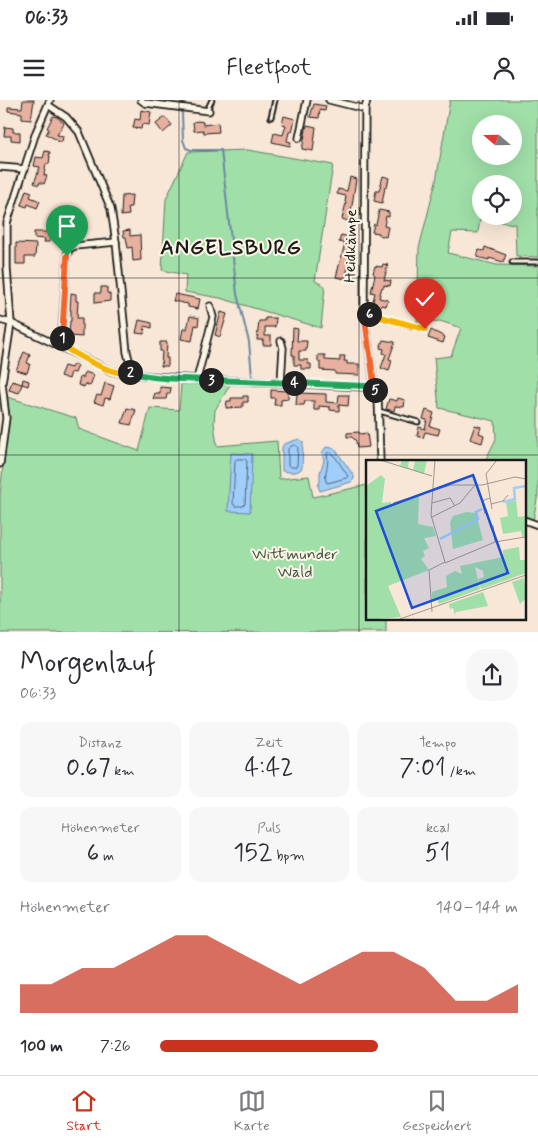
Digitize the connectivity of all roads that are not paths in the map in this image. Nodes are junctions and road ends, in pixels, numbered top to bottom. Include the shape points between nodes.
1 (141, 100) edge
2 (212, 100) edge
3 (275, 100) edge
4 (307, 100) edge
5 (329, 100) edge
6 (367, 100) edge
7 (49, 103) edge
8 (365, 109) junction
9 (208, 111) joint
10 (271, 117) dead end
11 (299, 138) dead end
12 (0, 167) edge
13 (24, 169) junction
14 (116, 242) junction
15 (512, 262) dead end
16 (538, 262) edge
17 (210, 306) dead end
18 (364, 313) junction
19 (0, 320) edge
20 (11, 323) junction
21 (425, 329) dead end
22 (281, 341) dead end
23 (62, 346) junction
24 (132, 371) junction
25 (197, 379) junction
26 (281, 382) junction
27 (373, 390) junction
28 (379, 411) junction
29 (418, 422) dead end
30 (380, 460) edge
31 (0, 464) edge
32 (526, 521) edge
33 (538, 525) edge

1 - 9 street
2 - 9 lane
3 - 10 lane
4 - 11 street
5 - 8 street
6 - 8 street, Heidkämpe
7 - 13 street
7 - 14 street via 79,132 111,209
8 - 18 street, Heidkämpe
12 - 13 street
13 - 20 street via 6,232
14 - 23 street via 70,249
14 - 24 street via 127,352
15 - 16 lane
17 - 25 street via 212,317
18 - 21 lane
18 - 27 street, Heidkämpe
19 - 20 street
20 - 23 street
20 - 31 street via 2,374 6,418
22 - 26 street via 284,348
23 - 24 street via 111,370 126,374
24 - 25 street via 149,376
25 - 26 street
26 - 27 street via 366,386
27 - 28 street, Heidkämpe via 378,396
28 - 29 lane
28 - 30 street, Heidkämpe
32 - 33 street

